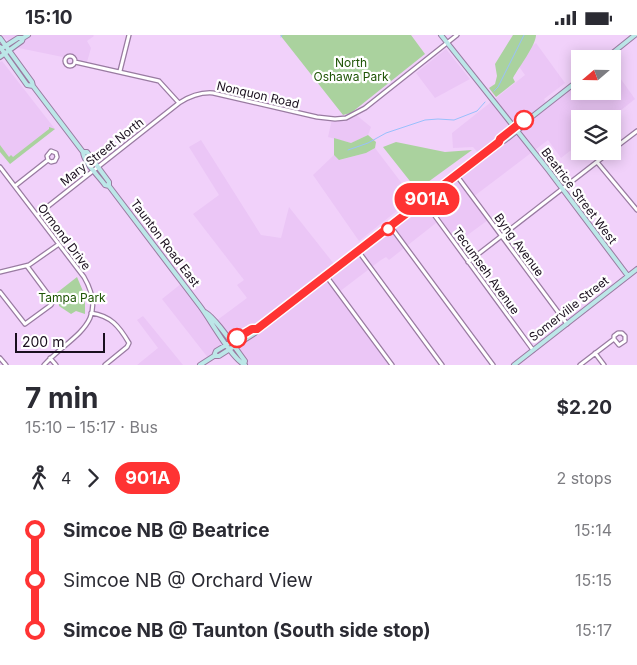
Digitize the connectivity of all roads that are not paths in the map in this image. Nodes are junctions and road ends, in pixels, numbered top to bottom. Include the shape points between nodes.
1 (28, 35) edge
2 (129, 35) edge
3 (441, 35) edge
4 (457, 35) edge
5 (635, 35) edge
6 (0, 38) edge
7 (23, 39) junction
8 (637, 39) edge
9 (447, 43) junction
10 (6, 46) junction
11 (0, 49) edge
12 (616, 50) edge
13 (10, 51) junction
14 (4, 54) junction
15 (0, 57) edge
16 (75, 62) dead end
17 (120, 71) junction
18 (33, 86) junction
19 (571, 86) edge
20 (178, 103) junction
21 (515, 130) junction
22 (637, 131) edge
23 (621, 144) edge
24 (83, 152) junction
25 (48, 160) dead end
26 (600, 160) edge
27 (597, 162) junction
28 (0, 167) edge
29 (98, 167) junction
30 (94, 170) junction
31 (457, 176) junction
32 (109, 186) junction
33 (15, 187) junction
34 (562, 189) junction
35 (424, 201) junction
36 (637, 210) edge
37 (37, 215) junction
38 (391, 227) junction
39 (502, 236) junction
40 (59, 244) junction
41 (358, 252) junction
42 (468, 262) junction
43 (27, 266) junction
44 (637, 269) edge
45 (0, 272) edge
46 (327, 277) junction
47 (628, 277) junction
48 (0, 292) edge
49 (91, 313) junction
50 (567, 324) junction
51 (614, 339) dead end
52 (230, 346) junction
53 (533, 350) junction
54 (595, 353) junction
55 (50, 358) junction
56 (0, 359) edge
57 (6, 365) edge
58 (44, 365) edge
59 (56, 365) edge
60 (105, 365) edge
61 (200, 365) edge
62 (244, 365) edge
63 (392, 365) edge
64 (442, 365) edge
65 (493, 365) edge
66 (514, 365) edge
67 (580, 365) edge
68 (604, 365) edge

1 - 7 main road
2 - 17 street
3 - 9 main road, Beatrice Street West
4 - 9 street
5 - 8 street
5 - 12 main road
6 - 10 main road, Taunton Road East
7 - 10 main road via 18,38
7 - 13 main road
9 - 20 street, Nonquon Road via 360,112 341,119 316,117 208,93
9 - 21 main road, Beatrice Street West
10 - 11 main road
10 - 13 main road, Taunton Road East
11 - 14 main road, Taunton Road East
13 - 14 main road
13 - 18 main road, Taunton Road East
14 - 15 main road
14 - 18 main road, Taunton Road East via 27,85
16 - 17 street
17 - 20 street via 161,82
18 - 24 main road, Taunton Road East
19 - 21 main road
20 - 29 street, Mary Street North
21 - 31 main road
21 - 34 main road, Beatrice Street West
22 - 23 street
24 - 29 main road, Taunton Road East via 87,152
24 - 30 main road, Taunton Road East
25 - 33 street
26 - 27 street
27 - 34 street
27 - 36 street
28 - 33 street, Ormond Drive
29 - 30 street, Mary Street North
29 - 32 main road, Taunton Road East
30 - 32 main road, Taunton Road East
30 - 37 street, Mary Street North
31 - 35 main road
31 - 39 street, Byng Avenue
32 - 52 main road, Taunton Road East
33 - 37 street, Ormond Drive
34 - 39 street
34 - 47 main road, Beatrice Street West
35 - 38 main road
35 - 42 street, Tecumseh Avenue
37 - 40 street, Ormond Drive
38 - 41 main road
38 - 65 street
39 - 42 street
39 - 50 street, Byng Avenue
40 - 43 street
40 - 49 street, Ormond Drive via 91,290
41 - 46 main road
41 - 64 street
42 - 53 street, Tecumseh Avenue
43 - 45 street
43 - 48 street via 53,301 51,305 25,324
44 - 47 main road, Somerville Street
46 - 52 main road
46 - 63 street
47 - 50 main road, Somerville Street
49 - 55 street via 80,333
49 - 60 street via 110,319 129,343
50 - 53 main road, Somerville Street
51 - 54 street
52 - 61 main road via 219,356 214,355
52 - 62 main road, Taunton Road East
53 - 66 main road, Somerville Street
54 - 67 street
54 - 68 street
55 - 58 street
55 - 59 street
56 - 57 street

